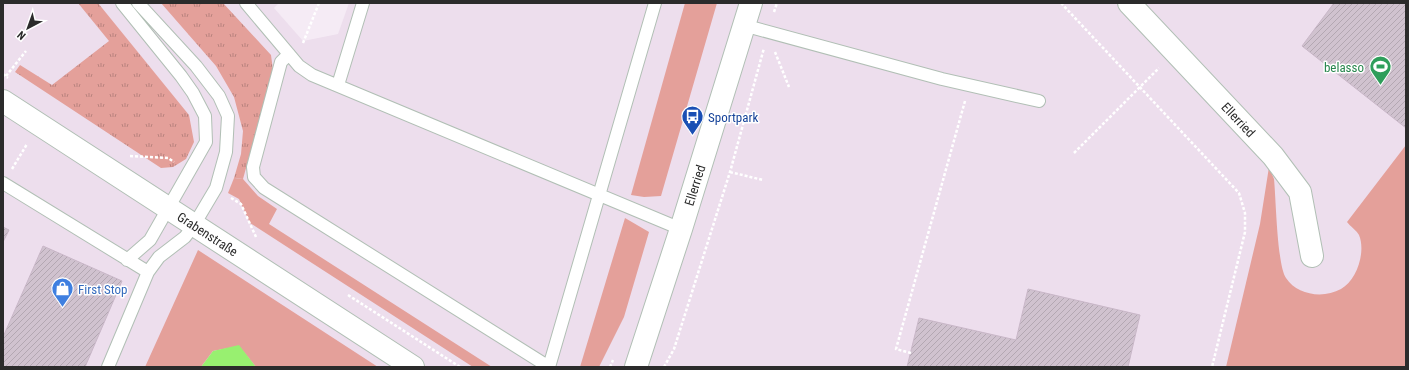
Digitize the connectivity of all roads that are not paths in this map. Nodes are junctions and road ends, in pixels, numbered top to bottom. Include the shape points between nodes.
1 (122, 3) edge
2 (138, 3) edge
3 (246, 3) edge
4 (363, 3) edge
5 (655, 3) edge
6 (751, 3) edge
7 (1130, 3) edge
8 (743, 25) junction
9 (289, 54) junction
10 (338, 85) junction
11 (3, 101) edge
12 (1039, 101) dead end
13 (5, 179) edge
14 (599, 194) junction
15 (168, 208) junction
16 (194, 225) junction
17 (681, 229) junction
18 (1312, 256) dead end
19 (127, 260) junction
20 (148, 272) junction
21 (108, 367) edge
22 (413, 367) edge
23 (636, 367) edge

1 - 15 lane via 181,76 205,116 206,142
2 - 16 lane via 196,66 219,96 228,116 226,152 216,188
3 - 9 lane
4 - 10 lane
5 - 14 lane
6 - 8 street, Ellerried
7 - 18 street, Ellerried via 1273,156 1300,192
8 - 12 lane via 969,86
8 - 17 street, Ellerried
9 - 10 lane via 299,66 312,75
9 - 14 lane via 281,62 253,167 254,177 264,188 549,367
10 - 14 lane
11 - 15 street, Grabenstraße
13 - 19 lane
14 - 17 lane
15 - 16 street, Grabenstraße
15 - 19 lane via 150,240
16 - 20 lane via 185,237 159,257
16 - 22 street, Grabenstraße
17 - 23 street, Ellerried
19 - 20 lane
20 - 21 lane

